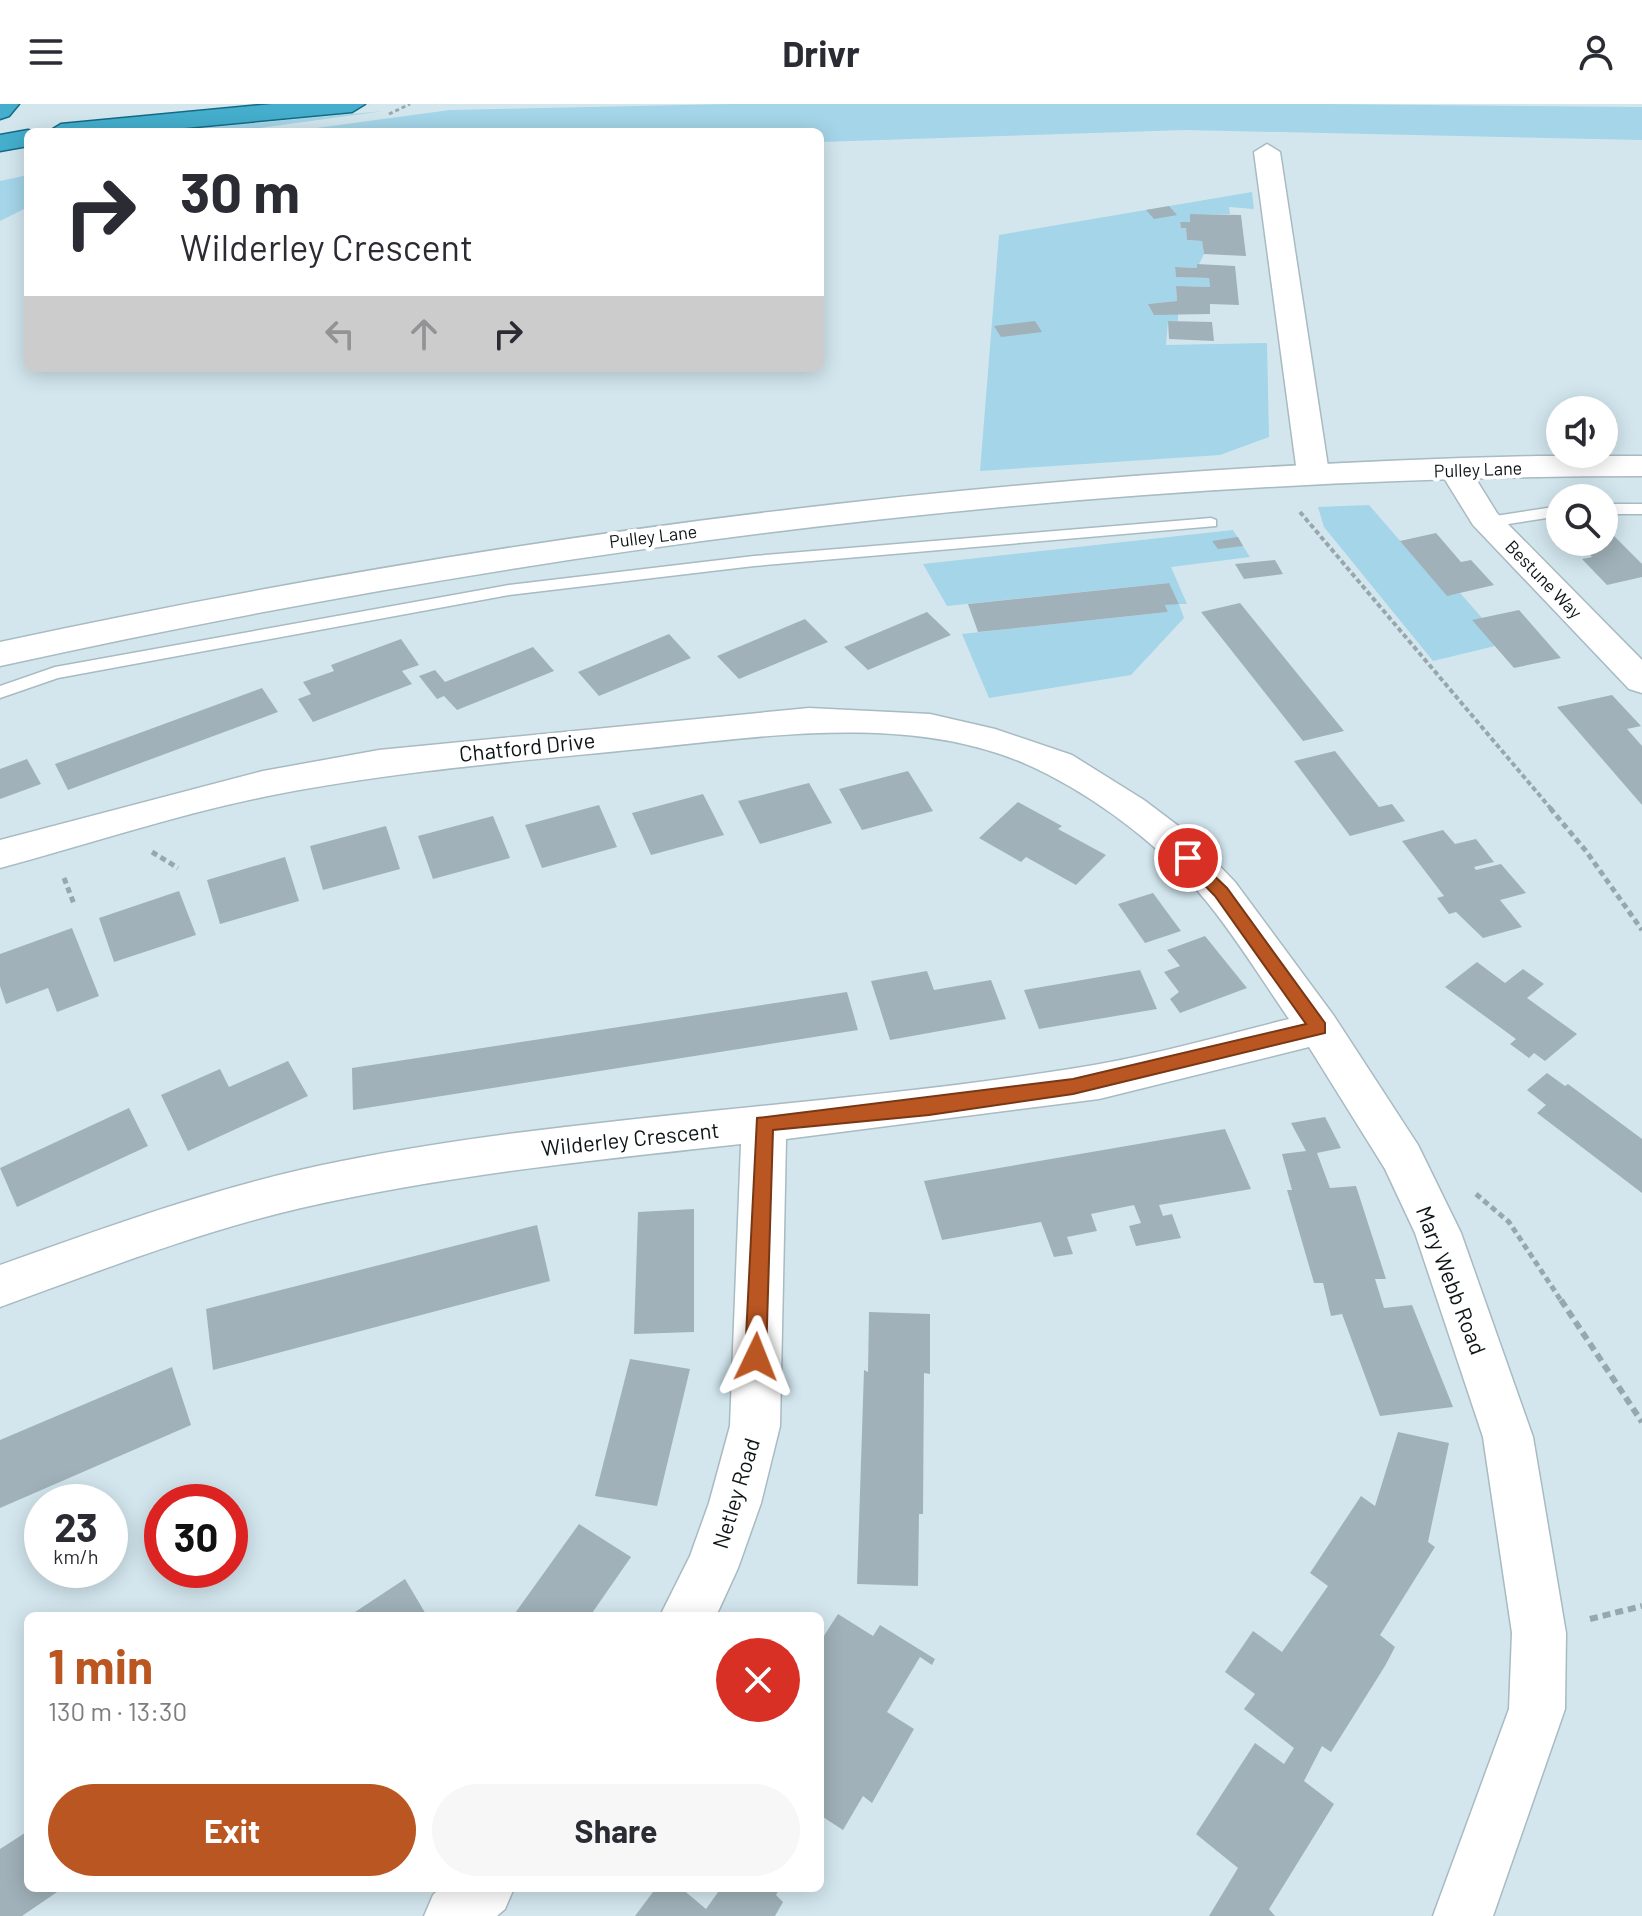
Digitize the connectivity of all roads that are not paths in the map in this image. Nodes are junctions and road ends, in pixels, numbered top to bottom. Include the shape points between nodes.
1 (6, 104) edge
2 (352, 104) edge
3 (0, 111) edge
4 (103, 128) edge
5 (24, 139) edge
6 (0, 143) edge
7 (1267, 152) dead end
8 (1642, 466) edge
9 (1455, 470) junction
10 (1313, 473) junction
11 (1618, 509) edge
12 (1642, 509) edge
13 (1546, 513) edge
14 (1489, 522) junction
15 (1211, 523) dead end
16 (0, 654) edge
17 (1642, 681) edge
18 (0, 692) edge
19 (1059, 764) joint
20 (0, 854) edge
21 (1319, 1028) junction
22 (764, 1123) junction
23 (0, 1286) edge
24 (689, 1612) edge
25 (480, 1892) edge
26 (454, 1916) edge
27 (1463, 1916) edge

1 - 3 highway
2 - 4 highway
5 - 6 highway
7 - 10 street
8 - 9 street, Pulley Lane
9 - 10 street, Pulley Lane
9 - 14 street, Bestune Way
10 - 16 street, Pulley Lane via 1086,487 581,545 106,630
11 - 12 lane
13 - 14 lane
14 - 17 street, Bestune Way
15 - 18 lane via 754,561 509,590 55,673
19 - 20 street, Chatford Drive via 982,738 874,721 809,720 676,731 391,761 263,784
19 - 21 street, Mary Webb Road via 1175,844 1221,892
21 - 22 street, Wilderley Crescent via 1073,1087
21 - 27 street, Mary Webb Road via 1402,1158 1438,1233 1508,1437 1524,1524 1539,1633 1537,1709
22 - 23 street, Wilderley Crescent via 481,1155 339,1180 201,1215
22 - 24 street, Netley Road via 755,1426 712,1568
25 - 26 street

